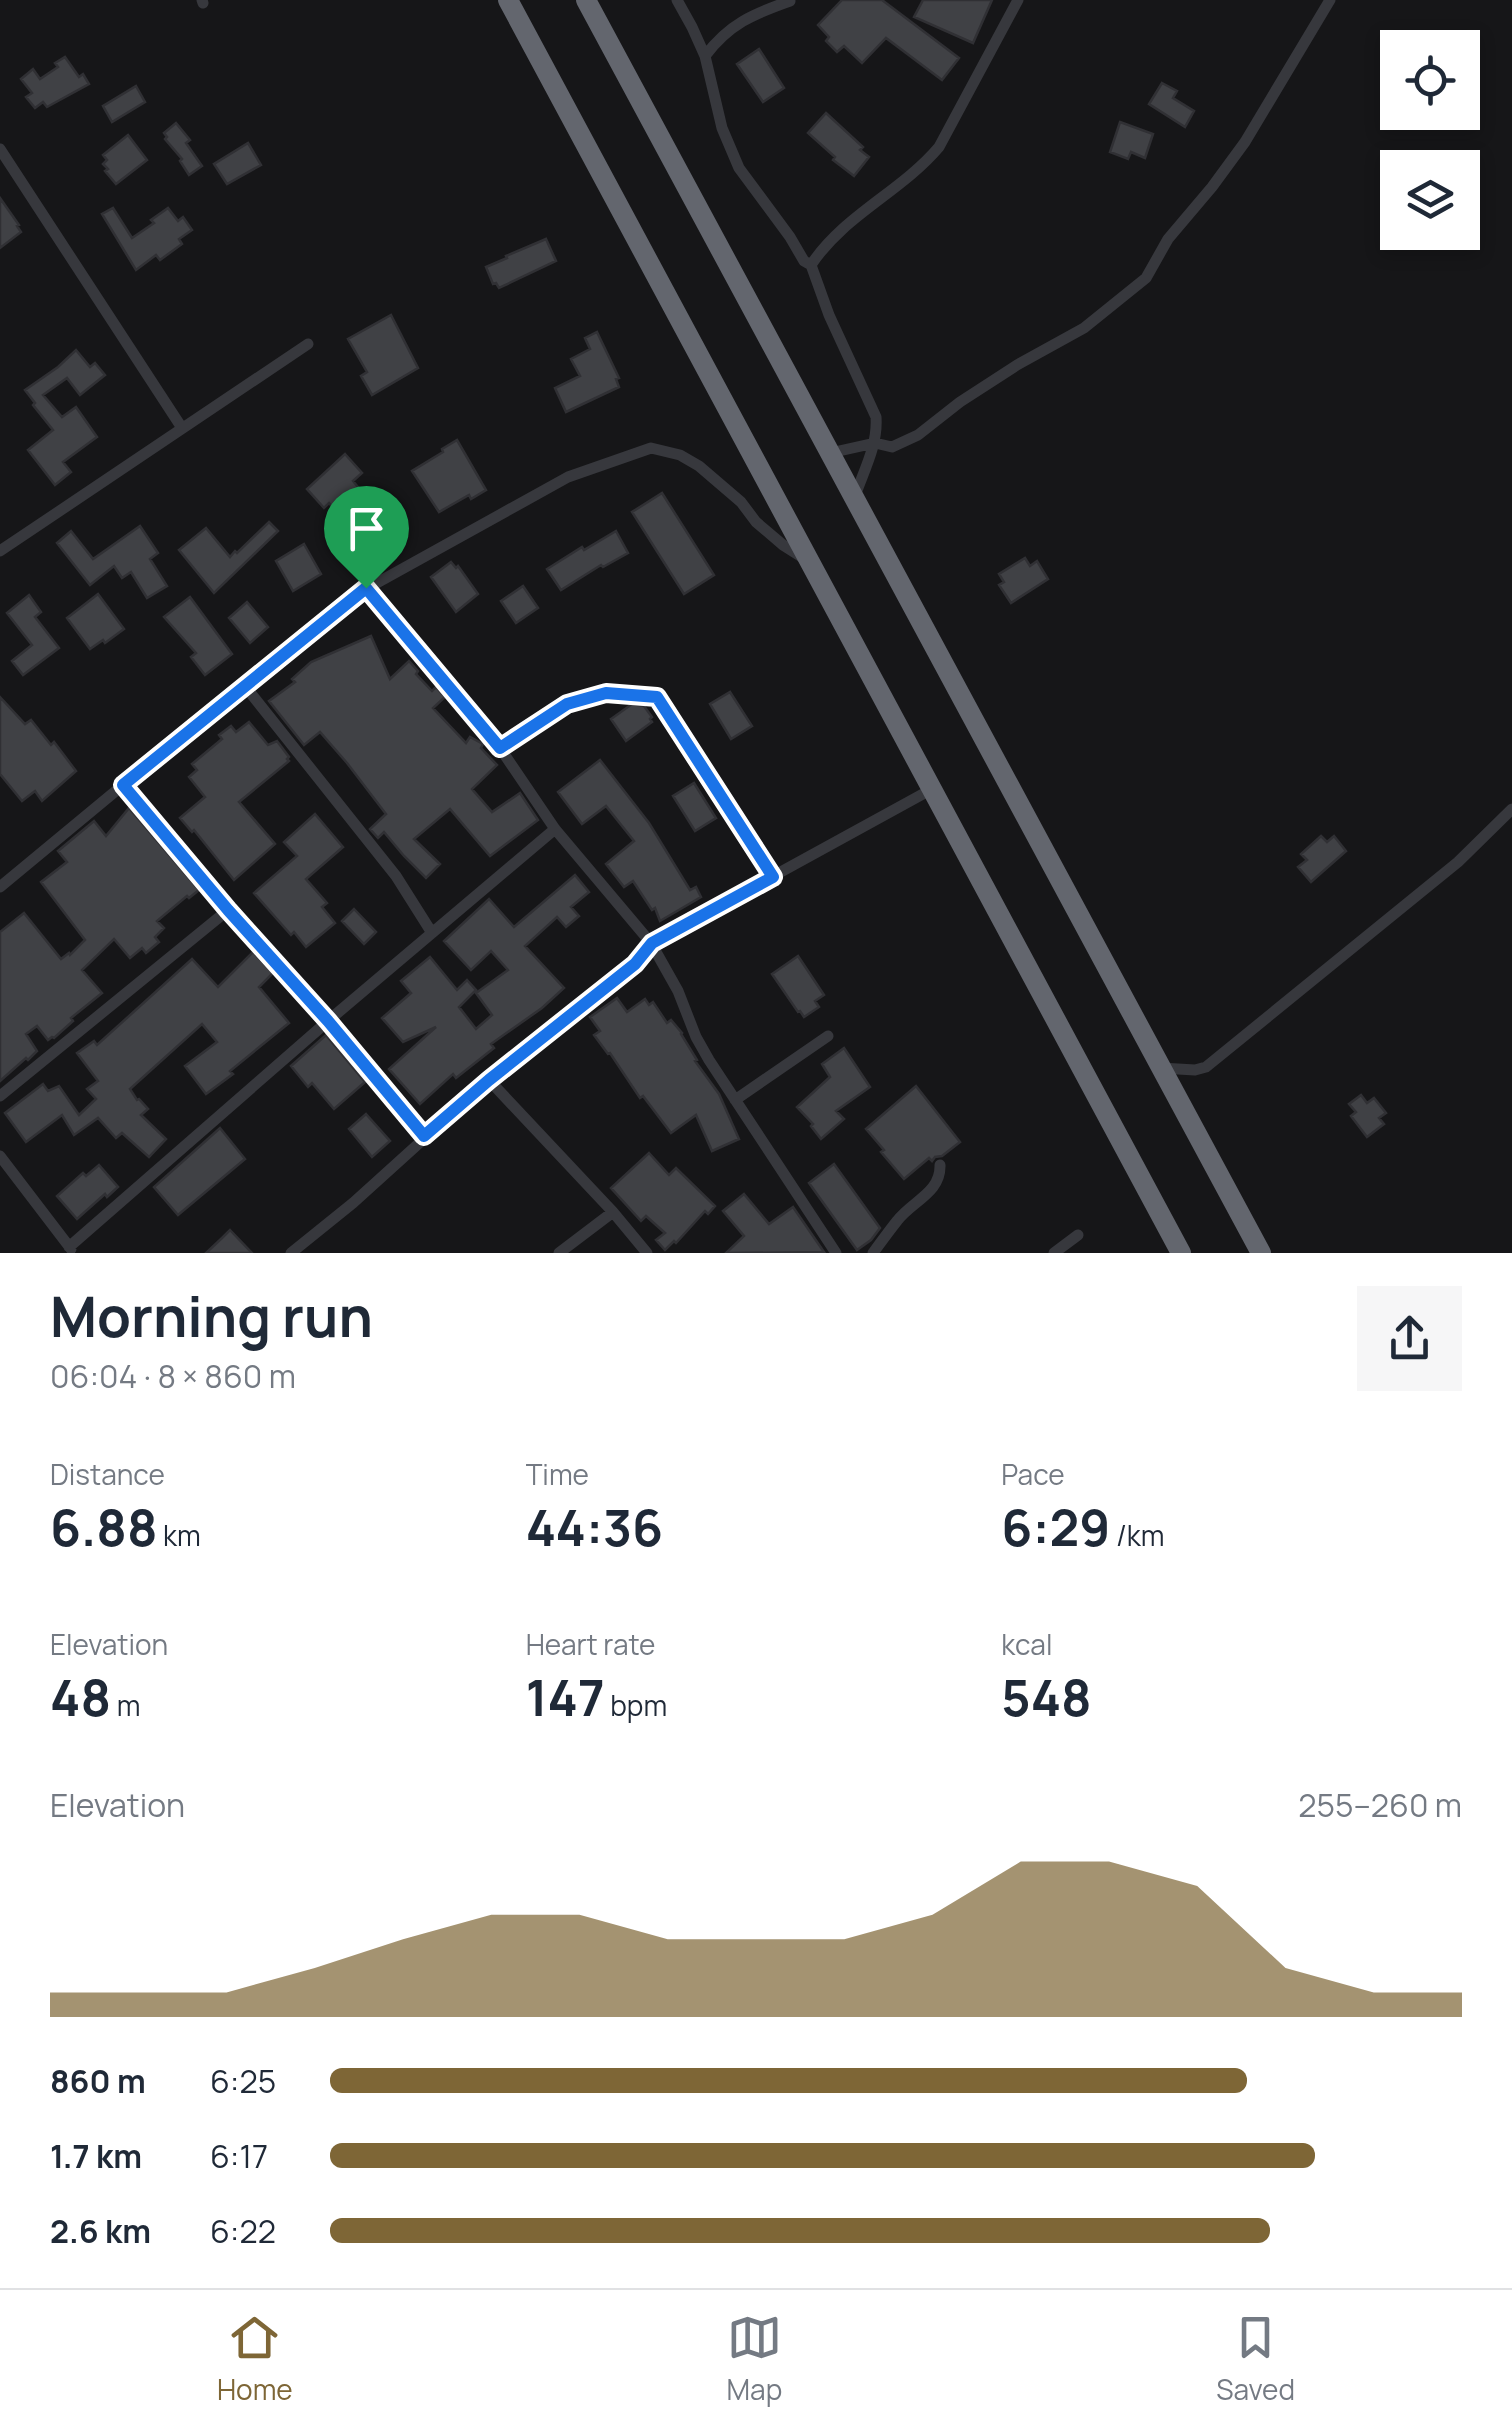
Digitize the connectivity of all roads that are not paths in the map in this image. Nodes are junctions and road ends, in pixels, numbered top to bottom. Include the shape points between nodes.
1 (508, 0) edge
2 (586, 0) edge
3 (677, 0) edge
4 (1018, 0) edge
5 (1330, 0) edge
6 (790, 1) edge
7 (704, 56) junction
8 (0, 149) edge
9 (811, 265) junction
10 (308, 344) dead end
11 (182, 428) junction
12 (874, 442) junction
13 (830, 453) junction
14 (854, 498) junction
15 (0, 550) edge
16 (810, 562) junction
17 (366, 588) junction
18 (245, 686) junction
19 (500, 748) junction
20 (123, 785) junction
21 (932, 789) junction
22 (1512, 809) edge
23 (555, 829) junction
24 (773, 877) junction
25 (0, 888) edge
26 (228, 910) junction
27 (432, 933) junction
28 (652, 943) junction
29 (328, 1021) junction
30 (828, 1036) dead end
31 (1161, 1068) junction
32 (489, 1080) junction
33 (0, 1096) edge
34 (734, 1100) junction
35 (424, 1136) junction
36 (0, 1156) edge
37 (940, 1165) dead end
38 (613, 1212) junction
39 (1078, 1234) dead end
40 (71, 1250) edge
41 (291, 1253) edge
42 (558, 1253) edge
43 (647, 1253) edge
44 (836, 1253) edge
45 (873, 1253) edge
46 (1054, 1253) edge
47 (1180, 1253) edge
48 (1261, 1253) edge

1 - 16 highway
2 - 13 highway
3 - 7 street
4 - 9 street via 939,147 846,224
5 - 12 street via 1245,142 1168,239 1146,278 1084,328 960,402 918,436 892,447
6 - 7 street via 750,16
7 - 9 street via 739,168
8 - 11 street
9 - 12 street via 876,418
10 - 11 street
11 - 15 street
12 - 13 street
12 - 14 street
13 - 14 highway
14 - 31 highway
16 - 17 street via 782,545 699,466 651,448 568,478
16 - 21 highway
17 - 18 street
17 - 19 street
18 - 20 street
18 - 27 street via 396,876
19 - 23 street
19 - 24 street via 567,704 606,693 657,697
20 - 25 street
20 - 26 street
21 - 24 street
21 - 47 highway
22 - 31 street via 1458,862 1206,1067
23 - 27 street
23 - 28 street
24 - 28 street
26 - 29 street
26 - 33 street
27 - 29 street
28 - 32 street via 635,964
28 - 34 street
29 - 35 street
29 - 40 street
30 - 34 street
31 - 48 highway
32 - 35 street
32 - 38 street
34 - 44 street
35 - 41 street
36 - 40 street
37 - 45 street via 935,1187
38 - 42 street
38 - 43 street
39 - 46 street

